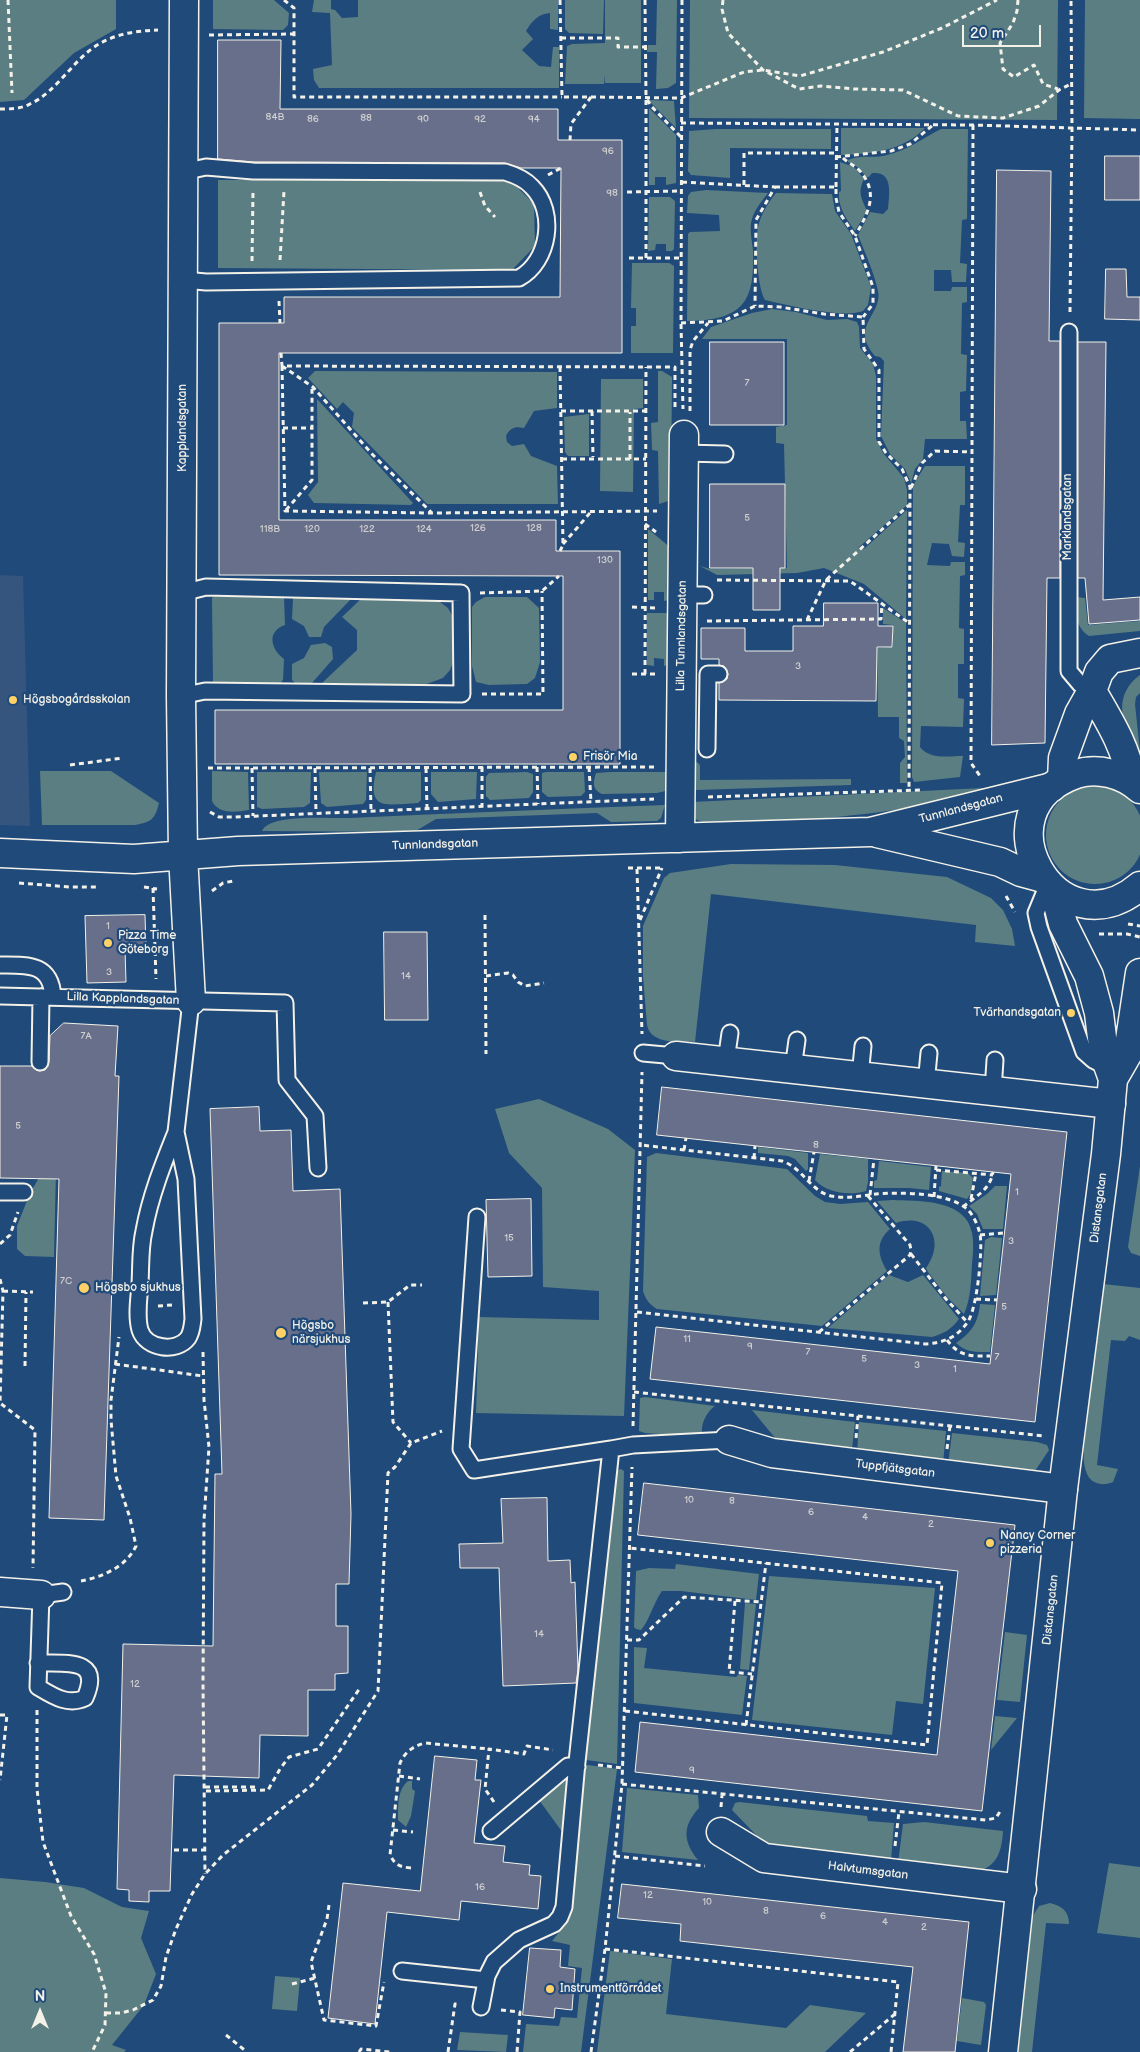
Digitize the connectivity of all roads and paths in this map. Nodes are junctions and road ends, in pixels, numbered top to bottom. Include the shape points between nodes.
1 (8, 0) edge
2 (284, 0) edge
3 (560, 0) edge
4 (645, 0) edge
5 (682, 0) edge
6 (723, 0) edge
7 (997, 0) edge
8 (1018, 0) edge
9 (1071, 0) edge
10 (184, 8) edge
11 (294, 34) junction
12 (206, 35) dead end
13 (561, 38) junction
14 (644, 47) junction
15 (763, 70) junction
16 (1071, 84) junction
17 (1059, 90) junction
18 (12, 93) dead end
19 (562, 97) junction
20 (591, 97) junction
21 (646, 98) junction
22 (681, 98) junction
23 (0, 109) edge
24 (681, 123) junction
25 (837, 124) junction
26 (933, 125) junction
27 (973, 125) junction
28 (1072, 128) junction
29 (1140, 130) edge
30 (682, 138) junction
31 (570, 140) dead end
32 (836, 155) junction
33 (842, 157) junction
34 (253, 171) junction
35 (285, 171) junction
36 (183, 172) junction
37 (480, 172) junction
38 (682, 182) junction
39 (744, 185) junction
40 (775, 187) junction
41 (836, 187) junction
42 (682, 191) junction
43 (627, 192) dead end
44 (646, 192) junction
45 (495, 217) dead end
46 (855, 236) junction
47 (629, 258) dead end
48 (646, 258) junction
49 (681, 258) junction
50 (184, 280) junction
51 (252, 280) junction
52 (279, 280) junction
53 (755, 306) junction
54 (863, 317) junction
55 (681, 323) junction
56 (1069, 332) joint
57 (281, 353) dead end
58 (282, 366) junction
59 (560, 367) junction
60 (646, 367) junction
61 (675, 367) dead end
62 (312, 386) junction
63 (561, 411) junction
64 (592, 411) junction
65 (630, 411) junction
66 (646, 411) junction
67 (284, 428) junction
68 (312, 428) junction
69 (684, 444) junction
70 (972, 452) junction
71 (725, 454) dead end
72 (593, 457) dead end
73 (562, 459) junction
74 (630, 459) junction
75 (646, 459) junction
76 (910, 492) junction
77 (910, 504) junction
78 (285, 510) junction
79 (646, 511) junction
80 (665, 511) dead end
81 (562, 512) junction
82 (591, 512) junction
83 (432, 513) junction
84 (563, 545) junction
85 (560, 551) dead end
86 (558, 576) dead end
87 (710, 580) dead end
88 (826, 580) junction
89 (542, 591) junction
90 (462, 593) junction
91 (182, 594) junction
92 (882, 603) junction
93 (683, 605) junction
94 (632, 607) dead end
95 (644, 607) junction
96 (808, 620) junction
97 (909, 623) junction
98 (1140, 653) edge
99 (645, 674) dead end
100 (719, 674) dead end
101 (1092, 691) junction
102 (462, 694) junction
103 (182, 696) junction
104 (707, 749) dead end
105 (123, 758) dead end
106 (70, 766) dead end
107 (482, 767) junction
108 (537, 767) junction
109 (589, 767) junction
110 (663, 767) dead end
111 (204, 768) dead end
112 (252, 768) junction
113 (315, 768) junction
114 (370, 768) junction
115 (426, 768) junction
116 (984, 781) dead end
117 (1057, 784) junction
118 (1138, 787) edge
119 (928, 789) dead end
120 (910, 790) junction
121 (680, 798) junction
122 (591, 802) junction
123 (538, 804) junction
124 (482, 806) junction
125 (427, 809) junction
126 (371, 811) junction
127 (316, 814) junction
128 (253, 816) junction
129 (219, 817) dead end
130 (870, 832) junction
131 (680, 838) junction
132 (0, 853) edge
133 (183, 855) junction
134 (671, 867) dead end
135 (662, 868) junction
136 (637, 869) dead end
137 (18, 883) dead end
138 (1048, 883) junction
139 (1140, 886) edge
140 (99, 887) dead end
141 (138, 887) dead end
142 (153, 888) junction
143 (1002, 890) dead end
144 (185, 909) junction
145 (485, 915) dead end
146 (1019, 919) dead end
147 (640, 921) dead end
148 (1128, 924) dead end
149 (1140, 926) edge
150 (0, 964) edge
151 (1140, 974) edge
152 (486, 976) junction
153 (544, 983) dead end
154 (0, 996) edge
155 (47, 997) junction
156 (157, 1000) junction
157 (191, 1001) junction
158 (730, 1033) dead end
159 (797, 1040) dead end
160 (863, 1046) dead end
161 (643, 1053) dead end
162 (929, 1053) dead end
163 (486, 1054) dead end
164 (676, 1056) joint
165 (995, 1060) dead end
166 (40, 1062) dead end
167 (726, 1062) junction
168 (793, 1069) junction
169 (860, 1076) junction
170 (926, 1084) junction
171 (1111, 1084) junction
172 (994, 1091) junction
173 (176, 1132) junction
174 (686, 1138) dead end
175 (641, 1145) dead end
176 (755, 1146) dead end
177 (684, 1150) junction
178 (814, 1152) dead end
179 (754, 1158) junction
180 (874, 1159) dead end
181 (318, 1168) dead end
182 (976, 1173) junction
183 (809, 1181) junction
184 (0, 1192) edge
185 (24, 1192) joint
186 (869, 1195) junction
187 (934, 1197) junction
188 (970, 1201) junction
189 (963, 1207) junction
190 (477, 1217) dead end
191 (1004, 1233) dead end
192 (980, 1235) junction
193 (0, 1244) edge
194 (910, 1254) junction
195 (0, 1278) edge
196 (422, 1285) dead end
197 (3, 1291) junction
198 (26, 1292) junction
199 (33, 1292) dead end
200 (976, 1299) junction
201 (997, 1300) dead end
202 (388, 1302) junction
203 (364, 1303) dead end
204 (193, 1305) junction
205 (139, 1306) junction
206 (637, 1312) dead end
207 (968, 1322) junction
208 (819, 1332) junction
209 (119, 1335) dead end
210 (947, 1340) junction
211 (990, 1356) dead end
212 (115, 1364) junction
213 (25, 1366) dead end
214 (203, 1376) dead end
215 (634, 1392) dead end
216 (0, 1404) edge
217 (463, 1423) junction
218 (1048, 1435) dead end
219 (729, 1440) joint
220 (411, 1443) junction
221 (209, 1447) dead end
222 (611, 1449) junction
223 (1063, 1489) junction
224 (630, 1548) dead end
225 (766, 1563) junction
226 (0, 1592) edge
227 (46, 1594) junction
228 (735, 1601) junction
229 (761, 1602) junction
230 (627, 1640) dead end
231 (38, 1663) junction
232 (752, 1674) junction
233 (38, 1688) junction
234 (360, 1688) dead end
235 (625, 1711) dead end
236 (0, 1715) edge
237 (746, 1725) junction
238 (489, 1750) junction
239 (574, 1765) junction
240 (623, 1768) dead end
241 (399, 1776) junction
242 (420, 1779) dead end
243 (0, 1780) edge
244 (622, 1784) dead end
245 (205, 1787) junction
246 (257, 1788) dead end
247 (206, 1791) junction
248 (1004, 1805) dead end
249 (899, 1812) junction
250 (505, 1819) junction
251 (393, 1830) junction
252 (491, 1831) dead end
253 (413, 1832) dead end
254 (721, 1832) dead end
255 (174, 1850) dead end
256 (205, 1850) junction
257 (615, 1856) dead end
258 (705, 1866) dead end
259 (411, 1868) dead end
260 (205, 1874) junction
261 (892, 1874) junction
262 (1022, 1889) junction
263 (329, 1905) dead end
264 (605, 1948) dead end
265 (402, 1971) joint
266 (315, 1978) junction
267 (486, 1980) junction
268 (292, 1984) dead end
269 (481, 2008) joint
270 (500, 2010) dead end
271 (106, 2013) junction
272 (895, 2014) junction
273 (226, 2034) dead end
274 (92, 2052) edge
275 (247, 2052) edge
276 (359, 2052) edge
277 (390, 2052) edge
278 (448, 2052) edge
279 (517, 2052) edge
280 (850, 2052) edge
281 (891, 2052) edge
282 (1003, 2052) edge

1 - 18 path
2 - 11 path via 294,8
3 - 13 path
4 - 14 path
5 - 22 path
6 - 15 path via 728,33
7 - 15 path via 942,28 883,52 800,76
8 - 17 path via 1013,23 1000,42 1003,69 1014,77 1034,65 1043,84
9 - 16 path
10 - 23 path via 168,17 169,26 164,30 134,31 98,44 38,100 28,105
10 - 36 street, Kapplandsgatan
11 - 12 path
11 - 19 path via 294,97
13 - 14 path via 618,38 618,47
13 - 19 path
14 - 21 path
15 - 17 path via 799,89 821,86 903,90 958,116 1003,118 1039,106
15 - 22 path via 744,72
16 - 17 path
16 - 28 path
19 - 20 path
20 - 21 path
20 - 31 path via 571,124
21 - 22 path
21 - 30 path
21 - 44 path
22 - 24 path
24 - 25 path
24 - 30 path
25 - 26 path
25 - 32 path
26 - 27 path
26 - 33 path via 902,147
27 - 28 path
27 - 70 path
28 - 29 path
28 - 56 path
30 - 38 path
32 - 33 path
32 - 39 path via 744,153
32 - 41 path
33 - 46 path via 857,167 870,184 869,209
34 - 35 lane
34 - 36 lane via 206,167
34 - 51 path
35 - 37 lane
35 - 52 path
36 - 50 street, Kapplandsgatan
37 - 45 path via 482,200
37 - 52 lane via 505,172 517,176 532,186 540,198 545,211 544,249 529,273 519,278
38 - 39 path
38 - 42 path
39 - 40 path
40 - 41 path
40 - 53 path via 756,220
41 - 46 path via 839,212
42 - 44 path
42 - 49 path
43 - 44 path
44 - 48 path
46 - 54 path via 874,296 873,304
47 - 48 path
48 - 49 path
49 - 55 path
50 - 51 lane
50 - 91 street, Kapplandsgatan
51 - 52 lane
53 - 54 path
53 - 55 path via 723,321
54 - 76 path via 864,348 879,370 879,442 902,469
55 - 69 path
56 - 101 lane, Marklandsgatan via 1069,671 1080,684
57 - 58 path
58 - 59 path
58 - 62 path
58 - 67 path
59 - 60 path
59 - 63 path
60 - 61 path
60 - 66 path
62 - 68 path
62 - 83 path via 373,455
63 - 64 path
63 - 73 path
64 - 65 path
64 - 72 path
65 - 66 path
65 - 74 path
66 - 75 path
67 - 68 path
67 - 78 path
68 - 78 path via 312,480
69 - 71 lane
69 - 93 street, Lilla Tunnlandsgatan
70 - 76 path via 935,451 919,468
70 - 116 path via 971,763
73 - 74 path
73 - 81 path
74 - 75 path
75 - 79 path
76 - 77 path
77 - 88 path
77 - 97 path
78 - 83 path
79 - 80 path
79 - 82 path
79 - 95 path
81 - 82 path
81 - 83 path
81 - 84 path
82 - 84 path
84 - 85 path
86 - 89 path
87 - 88 path
88 - 92 path via 850,581
88 - 96 path
89 - 90 path
89 - 102 path via 543,694
90 - 91 lane via 206,587
90 - 102 lane
91 - 103 street, Kapplandsgatan
92 - 96 path via 881,619
92 - 97 path
93 - 95 path
93 - 96 path
93 - 121 street, Lilla Tunnlandsgatan
94 - 95 path
95 - 99 path
97 - 120 path
98 - 101 street via 1110,659 1099,672
100 - 104 lane via 708,674
101 - 117 street via 1079,714
101 - 118 street, Marklandsgatan via 1125,753
102 - 103 lane via 205,691
103 - 133 street, Kapplandsgatan
105 - 106 path
107 - 108 path
107 - 115 path
107 - 124 path
108 - 109 path
108 - 123 path
109 - 110 path
109 - 122 path
111 - 112 path
112 - 113 path
112 - 128 path
113 - 114 path
113 - 127 path
114 - 115 path
114 - 126 path
115 - 125 path
117 - 118 street, Tunnlandsgatan via 1079,773 1097,772 1115,775
117 - 130 street, Tunnlandsgatan
117 - 138 street, Distansgatan via 1045,794 1034,811 1029,830 1033,860
119 - 120 path
120 - 121 path
121 - 122 path
121 - 131 street, Lilla Tunnlandsgatan
122 - 123 path
123 - 124 path
124 - 125 path
125 - 126 path
126 - 127 path
127 - 128 path
128 - 129 path
130 - 131 street, Tunnlandsgatan
130 - 138 street, Tunnlandsgatan via 1000,862
131 - 133 street, Tunnlandsgatan
132 - 133 street, Tunnlandsgatan via 134,859
133 - 144 street, Lilla Kapplandsgatan
134 - 135 path
135 - 136 path
135 - 147 path
137 - 140 path
138 - 139 street, Tunnlandsgatan via 1066,897 1093,903 1120,898
138 - 171 street, Distansgatan via 1063,924 1089,976
141 - 142 path
142 - 144 path via 164,893 170,910
142 - 156 path
143 - 146 path
144 - 157 street, Lilla Kapplandsgatan
145 - 152 path
148 - 149 path
150 - 155 lane via 24,964 46,973 52,986
151 - 171 street, Distansgatan via 1128,1053
152 - 153 path via 508,973 525,986
152 - 163 path
154 - 155 lane, Lilla Kapplandsgatan
155 - 156 lane, Lilla Kapplandsgatan
155 - 166 lane
156 - 157 lane, Lilla Kapplandsgatan
157 - 173 lane
157 - 181 lane via 285,1003 287,1080 316,1116
158 - 167 lane
159 - 168 lane
160 - 169 lane
161 - 164 lane
162 - 170 lane
164 - 167 street
165 - 172 lane
167 - 168 street
168 - 169 street
169 - 170 street
170 - 172 street
171 - 172 street
171 - 223 street, Distansgatan
173 - 204 lane via 186,1179
173 - 205 lane via 144,1231
174 - 177 path
175 - 177 path
176 - 179 path
177 - 179 path
178 - 183 path
179 - 183 path via 790,1164
180 - 186 path
182 - 187 path via 936,1168
182 - 188 path
182 - 188 path via 993,1174 990,1186
183 - 186 path via 828,1195
184 - 185 lane
185 - 193 path via 10,1235
186 - 187 path via 892,1193
186 - 194 path via 910,1245
187 - 189 path
188 - 189 path
189 - 192 path via 976,1223
190 - 217 lane
191 - 192 path
192 - 200 path
194 - 207 path
194 - 208 path
195 - 197 path
196 - 202 path via 410,1285
197 - 198 path
197 - 216 path
198 - 199 path
198 - 213 path
200 - 201 path
200 - 207 path
202 - 203 path
202 - 220 path via 393,1422
204 - 205 path
204 - 205 lane via 192,1331 187,1339 173,1347 153,1344 145,1338 140,1330
206 - 208 path
207 - 210 path
208 - 210 path via 925,1344
209 - 212 path
210 - 211 path via 955,1351 963,1354
212 - 214 path
212 - 227 path via 111,1400 116,1476 136,1546 130,1556 113,1570
215 - 218 path
216 - 227 path via 34,1430 32,1567
217 - 220 path
217 - 222 lane via 461,1449 474,1470
219 - 222 lane
219 - 223 street, Tuppfjätsgatan via 772,1454
220 - 260 path via 395,1468 388,1473 378,1691 337,1755 312,1785 223,1855
221 - 245 path via 204,1530
222 - 239 lane
223 - 262 street, Distansgatan
224 - 225 path
225 - 229 path
225 - 237 path via 942,1583 927,1745
226 - 227 street
227 - 231 lane
228 - 229 path
228 - 230 path via 684,1597 639,1640
228 - 232 path via 729,1672
229 - 232 path
231 - 233 lane
231 - 233 lane via 79,1664 86,1669 89,1680 85,1698 78,1702 66,1701
232 - 237 path
233 - 271 path via 37,1789 43,1842 71,1916 94,1954 106,1993
234 - 247 path via 318,1750 289,1757 268,1790
235 - 237 path
236 - 243 path via 7,1715
238 - 239 path via 524,1754 526,1746 556,1751
238 - 241 path via 433,1742 416,1745 404,1756
238 - 250 path via 485,1789
239 - 240 path
239 - 250 lane
239 - 267 lane via 564,1907 560,1917 554,1924 520,1940 504,1952 494,1962
241 - 242 path
241 - 251 path
244 - 249 path
245 - 246 path
245 - 247 path
247 - 256 path
248 - 249 path via 996,1818 986,1820
249 - 261 path
250 - 252 lane
251 - 253 path
251 - 259 path via 390,1855 400,1867
254 - 261 street, Halvtumsgatan via 764,1858
255 - 256 path
256 - 260 path
257 - 258 path
260 - 271 path via 176,1929 166,1957 161,1986 153,2000 133,2010
261 - 262 street, Halvtumsgatan
262 - 282 street, Distansgatan
263 - 266 path via 311,1962
264 - 272 path via 898,1982
265 - 266 path via 387,1969 376,2026 324,2020
265 - 267 lane
266 - 268 path
267 - 269 lane
269 - 278 path via 455,2004
270 - 279 path via 520,2012
271 - 274 path via 105,2025
272 - 280 path
272 - 281 path
273 - 275 path
276 - 277 path via 361,2049

